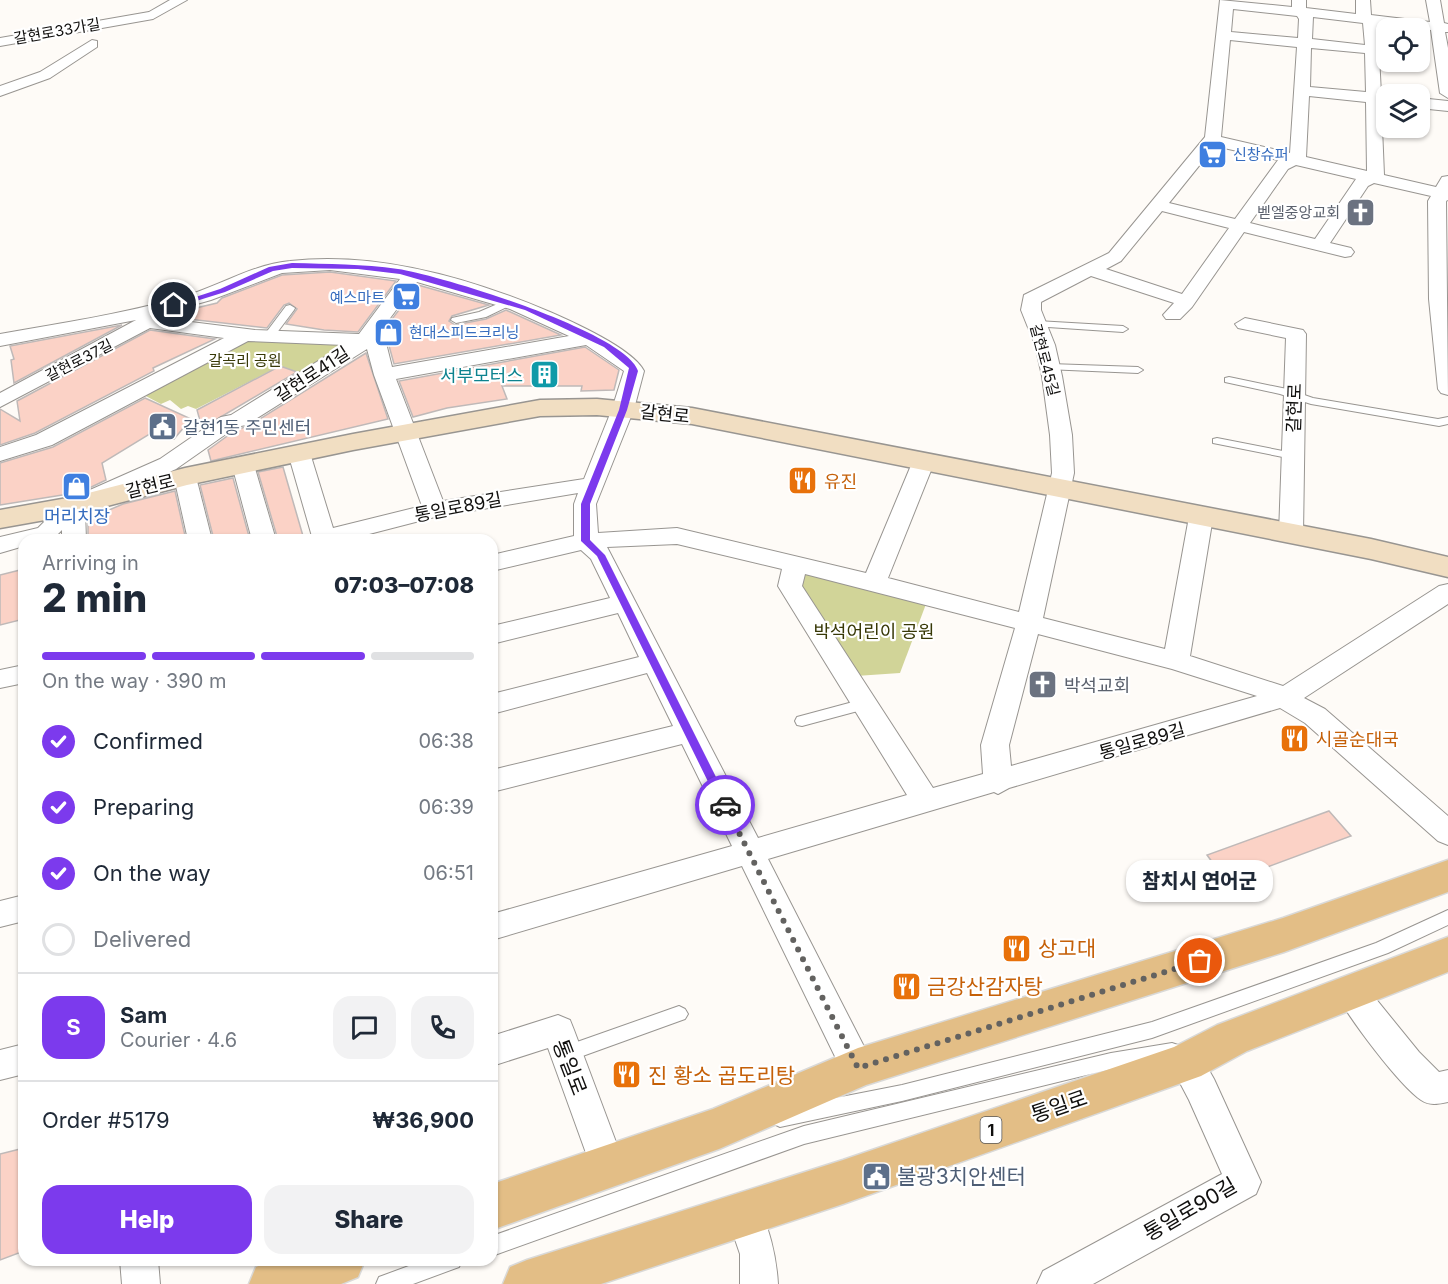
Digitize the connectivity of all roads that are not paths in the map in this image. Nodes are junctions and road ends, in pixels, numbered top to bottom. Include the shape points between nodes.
1 (180, 0) edge
2 (1363, 0) edge
3 (1433, 0) edge
4 (1227, 2) edge
5 (1300, 6) edge
6 (1367, 19) junction
7 (115, 21) junction
8 (24, 23) dead end
9 (1443, 27) edge
10 (1223, 34) junction
11 (1376, 40) edge
12 (0, 42) edge
13 (1304, 43) junction
14 (92, 44) dead end
15 (1376, 51) edge
16 (0, 90) edge
17 (1301, 91) junction
18 (1448, 93) edge
19 (1376, 99) edge
20 (1430, 104) edge
21 (1448, 106) edge
22 (1378, 138) edge
23 (1211, 140) junction
24 (1292, 160) junction
25 (1370, 178) junction
26 (1446, 189) edge
27 (1158, 205) junction
28 (1240, 224) junction
29 (1320, 245) junction
30 (1345, 252) dead end
31 (1094, 270) junction
32 (415, 275) junction
33 (1444, 299) edge
34 (504, 301) junction
35 (290, 308) dead end
36 (148, 316) junction
37 (456, 320) dead end
38 (1037, 324) junction
39 (1245, 324) dead end
40 (1123, 329) dead end
41 (244, 334) junction
42 (269, 336) junction
43 (590, 338) junction
44 (0, 340) edge
45 (363, 341) junction
46 (1446, 356) edge
47 (1050, 367) junction
48 (1138, 370) dead end
49 (384, 375) junction
50 (1229, 380) dead end
51 (1448, 389) edge
52 (1295, 396) junction
53 (0, 401) edge
54 (624, 407) junction
55 (1448, 420) edge
56 (405, 432) junction
57 (1217, 441) dead end
58 (299, 453) junction
59 (0, 454) edge
60 (1293, 456) junction
61 (923, 463) junction
62 (243, 465) junction
63 (176, 471) junction
64 (593, 484) junction
65 (1060, 490) junction
66 (73, 506) junction
67 (435, 510) junction
68 (1201, 517) junction
69 (0, 519) edge
70 (42, 534) edge
71 (74, 534) edge
72 (198, 534) edge
73 (262, 534) edge
74 (323, 534) edge
75 (344, 534) edge
76 (1291, 534) junction
77 (18, 540) edge
78 (586, 541) junction
79 (0, 545) edge
80 (498, 562) edge
81 (795, 564) junction
82 (1448, 567) edge
83 (874, 583) junction
84 (1448, 592) edge
85 (624, 603) junction
86 (1028, 624) junction
87 (498, 634) edge
88 (1176, 661) junction
89 (654, 662) junction
90 (18, 675) edge
91 (0, 679) edge
92 (1286, 697) junction
93 (498, 702) edge
94 (864, 704) junction
95 (802, 721) dead end
96 (688, 732) junction
97 (498, 780) edge
98 (998, 783) junction
99 (927, 803) junction
100 (1448, 833) edge
101 (748, 853) junction
102 (1448, 876) edge
103 (18, 910) edge
104 (0, 914) edge
105 (1448, 916) edge
106 (498, 925) edge
107 (1448, 954) edge
108 (1352, 993) junction
109 (679, 1014) dead end
110 (1232, 1038) junction
111 (498, 1049) edge
112 (566, 1054) junction
113 (18, 1060) edge
114 (1186, 1062) junction
115 (0, 1065) edge
116 (858, 1068) junction
117 (1448, 1086) edge
118 (719, 1128) junction
119 (608, 1166) junction
120 (498, 1205) edge
121 (744, 1214) junction
122 (498, 1244) edge
123 (140, 1266) edge
124 (271, 1266) edge
125 (324, 1266) edge
126 (436, 1266) edge
127 (141, 1284) edge
128 (273, 1284) edge
129 (386, 1284) edge
130 (527, 1284) edge
131 (759, 1284) edge
132 (1056, 1284) edge

1 - 7 street, 갈현로33가길 via 153,15
2 - 6 street via 1363,16
3 - 9 street
4 - 5 street
4 - 10 street
5 - 6 street
5 - 13 street via 1305,18
6 - 9 street
6 - 11 street
7 - 8 street, 갈현로33가길 via 113,11
7 - 12 street, 갈현로33가길
9 - 18 street via 1436,56
10 - 13 street
10 - 23 street
13 - 15 street
13 - 17 street
14 - 16 street, 갈현로33가길 via 45,75
17 - 19 street
17 - 24 street via 1298,157
20 - 21 street
22 - 25 street via 1376,176
23 - 24 street
23 - 27 street, 갈현로45길
24 - 25 street
24 - 28 street via 1282,165
25 - 26 street via 1419,190
25 - 29 street via 1362,182
26 - 33 street via 1437,201
27 - 28 street
27 - 31 street, 갈현로45길 via 1115,257
28 - 29 street
28 - 31 street via 1180,308
29 - 30 street
31 - 38 street, 갈현로45길 via 1031,300
32 - 34 street
32 - 36 street, 갈현로37길 via 358,266 272,269
32 - 45 street, 갈현로41길
33 - 46 street
34 - 37 lane via 482,315
34 - 43 street via 528,308
35 - 42 lane
36 - 41 street, 갈현로41길
36 - 44 street, 갈현로37길
36 - 53 street, 갈현로37길
38 - 40 lane
38 - 47 street, 갈현로45길
39 - 52 street, 갈현로 via 1296,334
41 - 42 street, 갈현로41길
41 - 59 street via 44,440
42 - 45 street, 갈현로41길
43 - 49 street
43 - 54 street via 606,345 633,367
45 - 49 street via 376,343
45 - 63 street, 갈현로41길 via 255,410 229,422
46 - 51 street
47 - 48 lane
47 - 65 street, 갈현로45길 via 1061,435
49 - 56 street
50 - 52 lane
52 - 55 lane via 1439,423
52 - 60 street, 갈현로
54 - 56 main road, 갈현로 via 540,408
54 - 61 main road, 갈현로 via 692,416
54 - 64 street
56 - 58 main road, 갈현로
56 - 67 street
57 - 60 lane
58 - 62 main road, 갈현로
58 - 74 street
60 - 76 street, 갈현로
61 - 65 main road, 갈현로
61 - 83 street
62 - 63 main road, 갈현로
62 - 73 street
63 - 66 main road, 갈현로
63 - 72 street
64 - 67 street, 통일로89길
64 - 78 street via 585,504
65 - 68 main road, 갈현로
65 - 86 street
66 - 69 main road, 갈현로
66 - 70 street
66 - 71 street
67 - 75 street, 통일로89길
68 - 76 main road, 갈현로
68 - 88 street
76 - 82 main road, 갈현로
77 - 79 street
78 - 80 street
78 - 81 street via 677,536
78 - 85 street via 601,555
81 - 83 street
81 - 94 street via 790,586
83 - 86 street
84 - 92 street
85 - 87 street
85 - 89 street
86 - 88 street
86 - 98 street via 995,745
88 - 92 street
89 - 93 street
89 - 96 street
90 - 91 street
92 - 98 street, 통일로89길
92 - 100 street via 1316,716
94 - 95 lane
94 - 99 street
96 - 97 street
96 - 101 street
98 - 99 street, 통일로89길
99 - 101 street, 통일로89길
101 - 106 street, 통일로89길
101 - 116 street
102 - 116 main road via 1284,935
103 - 104 street
105 - 118 lane via 1382,948 1152,1030 902,1093
107 - 108 main road, 통일로 / 1
108 - 110 main road, 통일로 / 1
108 - 117 street via 1407,1063 1433,1089
109 - 112 lane
110 - 114 main road, 통일로 / 1
110 - 122 lane via 1111,1061 804,1135
111 - 112 street, 통일로 via 558,1030
112 - 119 street, 통일로
113 - 115 street
114 - 121 main road, 통일로 / 1
114 - 132 street, 통일로90길 via 1244,1182
116 - 118 main road
118 - 119 main road
119 - 120 main road
121 - 130 main road, 통일로 / 1
121 - 131 street via 758,1254
123 - 127 street
124 - 128 street
125 - 128 main road
126 - 129 lane

